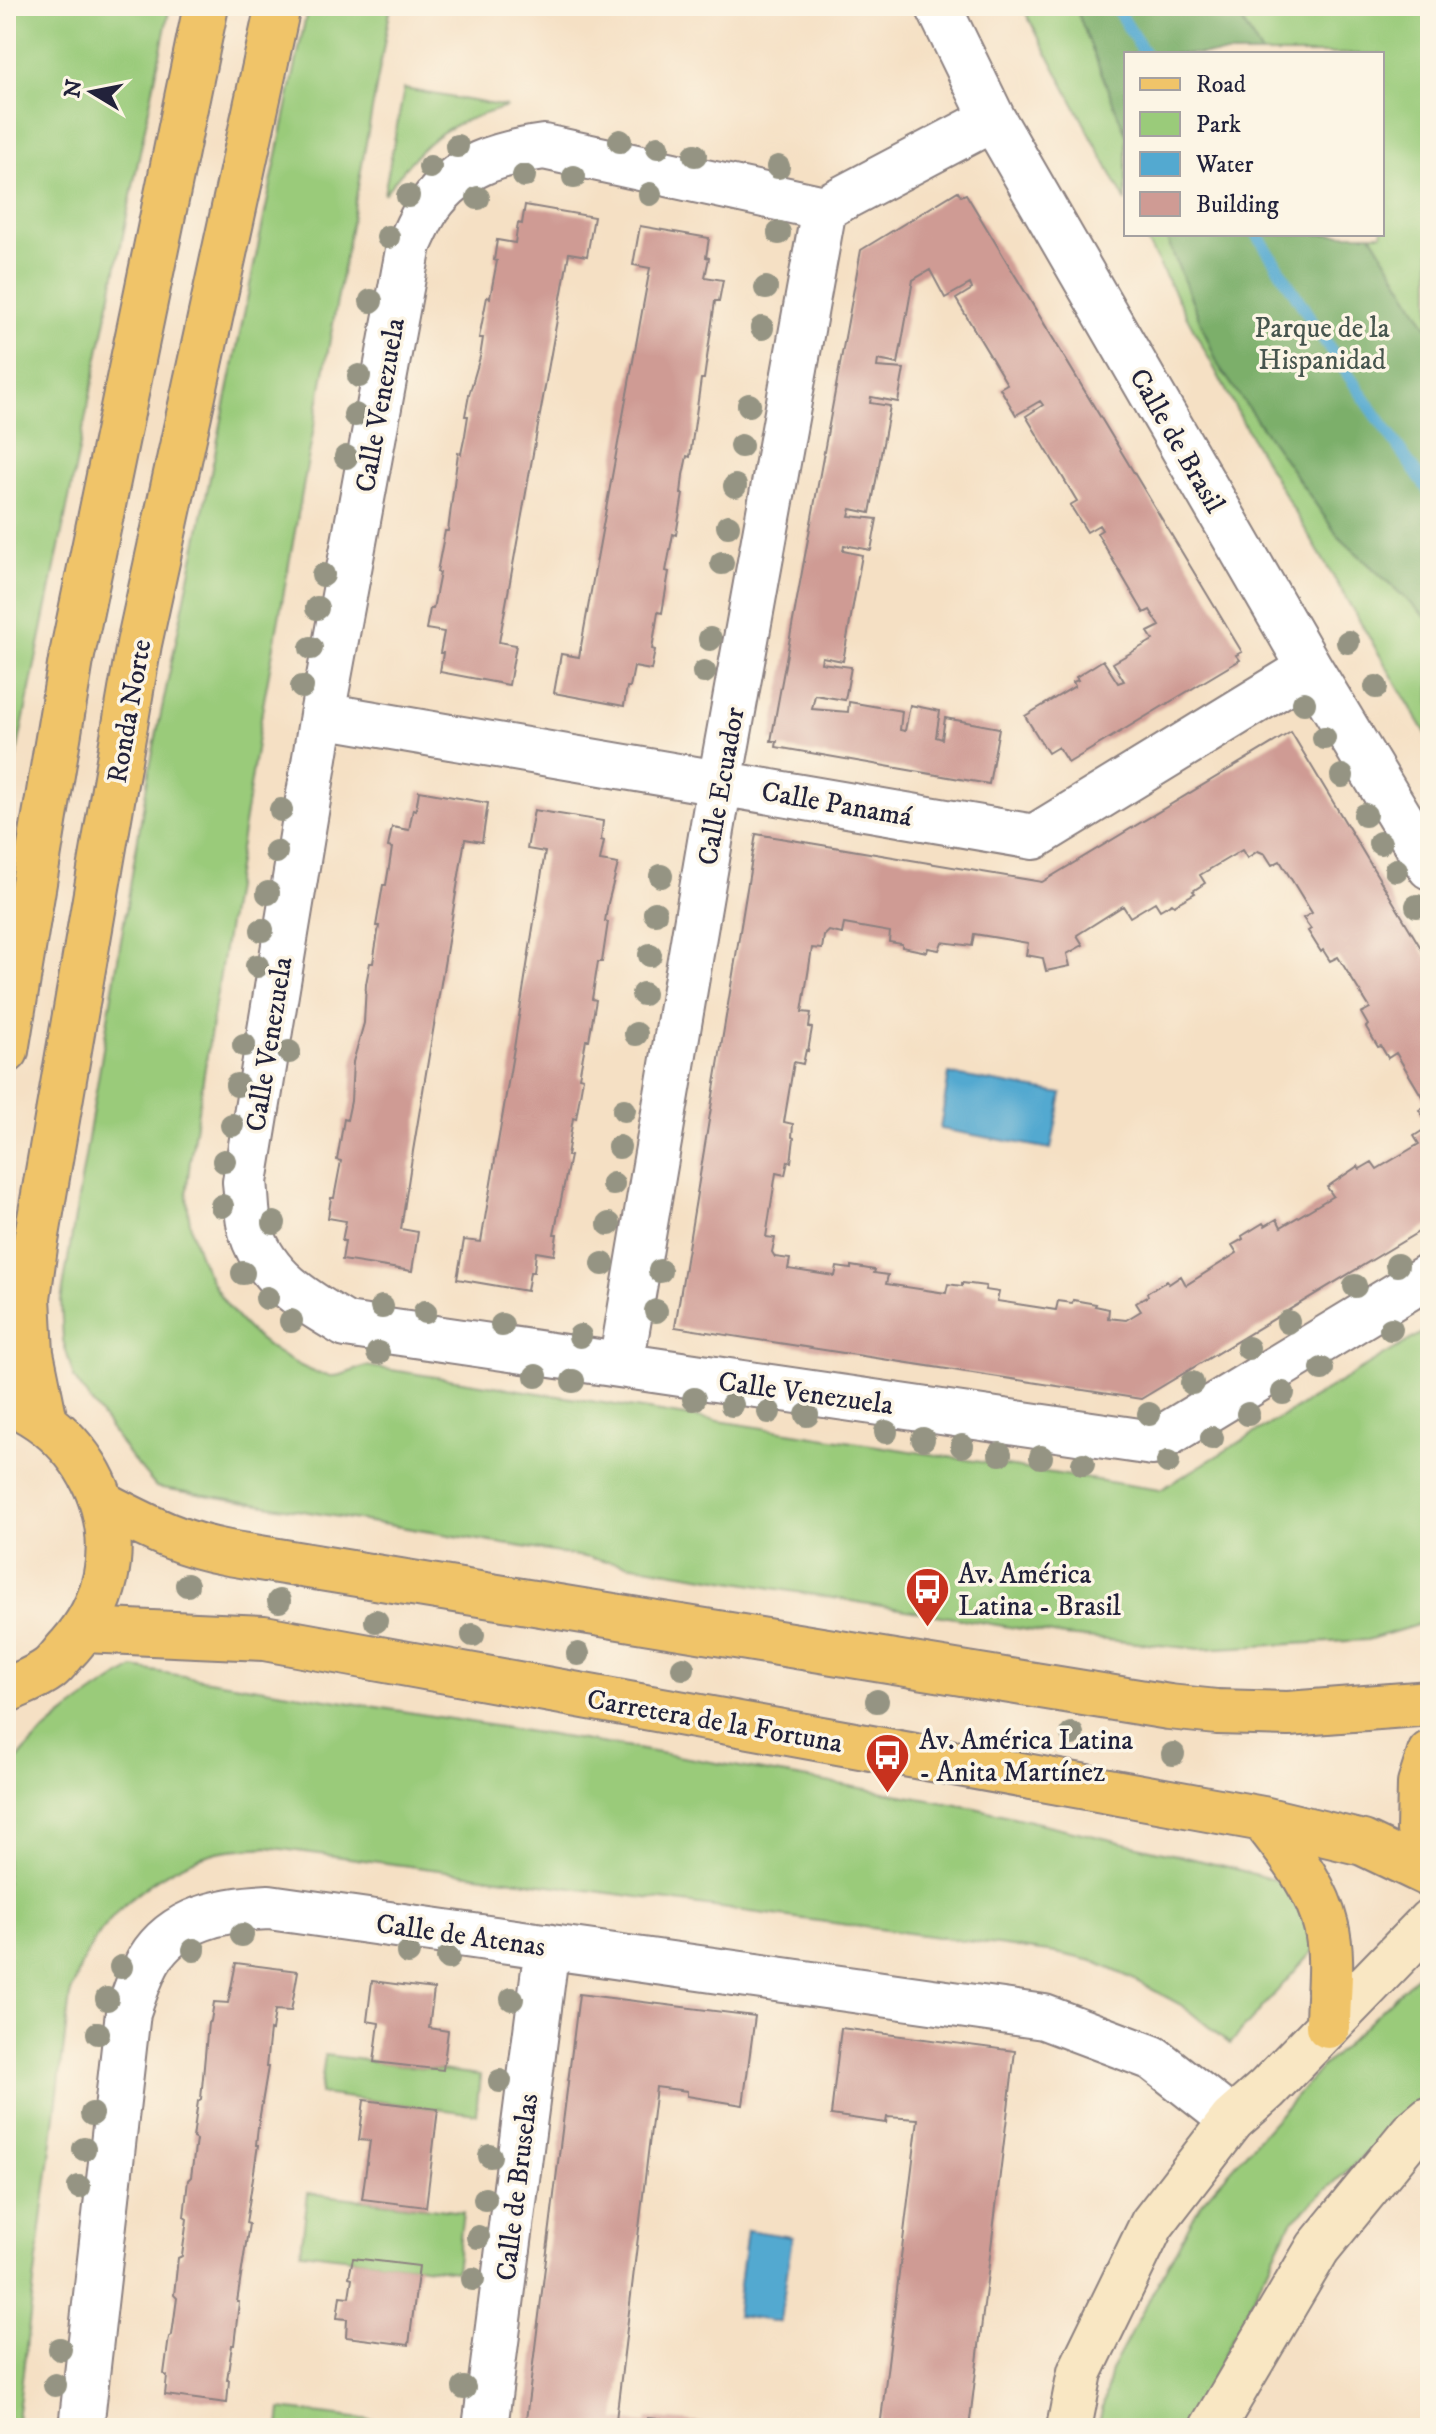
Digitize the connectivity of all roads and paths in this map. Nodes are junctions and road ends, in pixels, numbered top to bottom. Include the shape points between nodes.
1 (206, 6) edge
2 (278, 6) edge
3 (938, 6) edge
4 (993, 119) junction
5 (824, 208) junction
6 (1310, 668) junction
7 (322, 715) junction
8 (720, 783) junction
9 (1430, 867) edge
10 (6, 1051) edge
11 (1430, 1275) edge
12 (621, 1365) junction
13 (6, 1401) edge
14 (45, 1421) junction
15 (103, 1504) junction
16 (84, 1630) junction
17 (6, 1691) edge
18 (1430, 1703) edge
19 (1430, 1753) edge
20 (1263, 1819) junction
21 (1430, 1875) edge
22 (1430, 1921) edge
23 (547, 1946) junction
24 (1328, 2026) junction
25 (1430, 2118) edge
26 (1232, 2120) junction
27 (81, 2428) edge
28 (485, 2428) edge
29 (1069, 2428) edge
30 (1212, 2428) edge

1 - 10 main road via 71,660
2 - 14 main road, Ronda Norte via 139,644 35,1247 28,1298 31,1353
3 - 4 street, Calle de Brasil
4 - 5 street
4 - 6 street, Calle de Brasil
5 - 7 street, Calle Venezuela via 544,147 503,153 458,175 429,206 409,245
5 - 8 street, Calle Ecuador
6 - 8 street, Calle Panamá via 1034,837
6 - 9 street, Calle de Brasil
7 - 8 street, Calle Panamá
7 - 12 street, Calle Venezuela via 245,1182 250,1231 271,1271 307,1302 346,1325
8 - 12 street, Calle Ecuador
11 - 12 street, Calle Venezuela via 1153,1443
13 - 14 main road
14 - 15 main road via 71,1444
15 - 16 main road via 107,1561 102,1590
15 - 18 main road via 171,1538 229,1553 1169,1707 1288,1714
16 - 17 main road via 49,1669
16 - 20 main road, Carretera de la Fortuna via 264,1638
19 - 21 main road via 1420,1784 1419,1830
20 - 21 main road, Carretera de la Fortuna via 1363,1843
20 - 24 main road via 1307,1879 1326,1926
22 - 24 main road
23 - 26 street, Calle de Atenas via 1044,2017 1153,2058
23 - 27 street, Calle de Atenas via 269,1907 217,1912 164,1941 128,2012
23 - 28 street, Calle de Bruselas
24 - 26 main road
25 - 30 main road via 1318,2248
26 - 29 main road via 1152,2224 1080,2372

